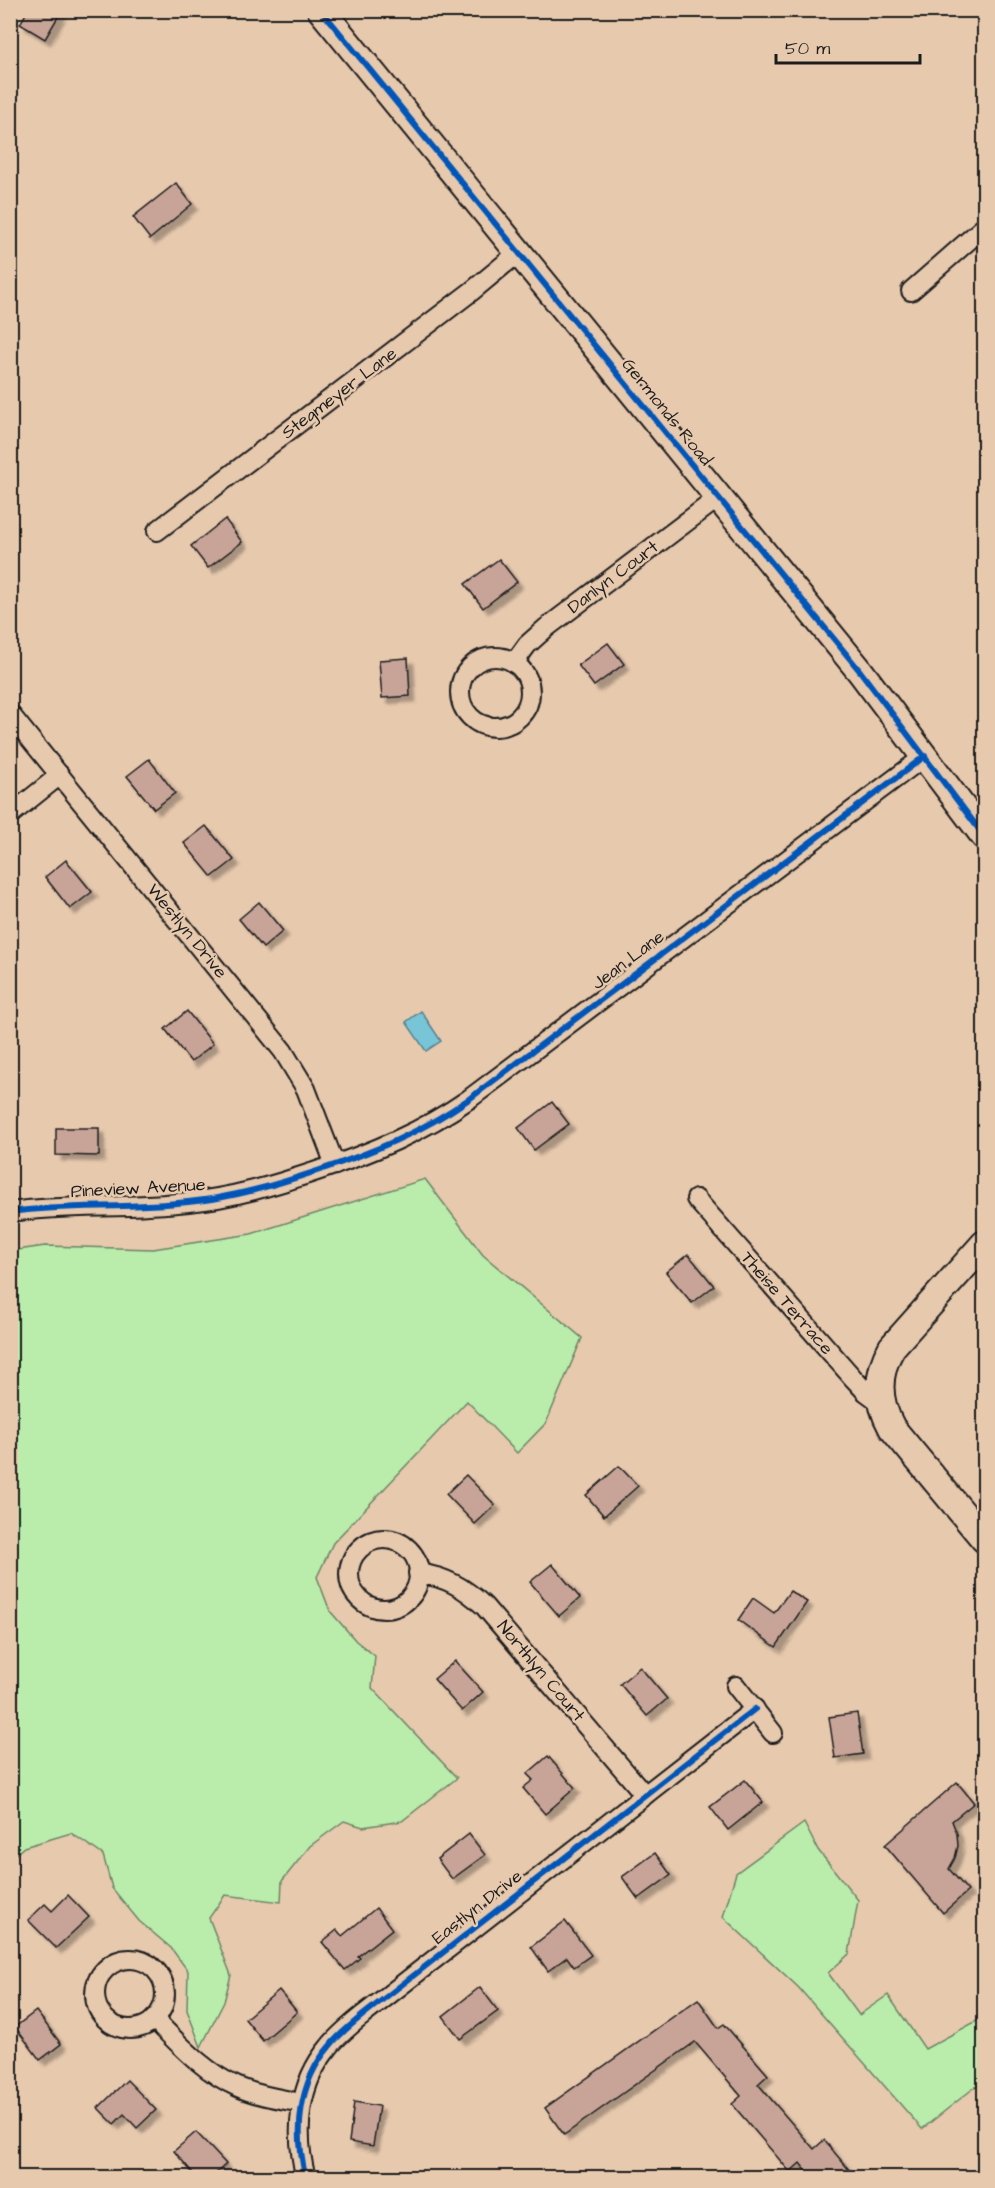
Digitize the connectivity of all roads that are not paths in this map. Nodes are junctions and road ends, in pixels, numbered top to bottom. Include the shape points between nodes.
1 (321, 10) edge
2 (984, 227) edge
3 (519, 252) junction
4 (911, 291) dead end
5 (718, 498) junction
6 (158, 531) dead end
7 (514, 663) dead end
8 (10, 714) edge
9 (925, 756) junction
10 (60, 775) junction
11 (10, 815) edge
12 (984, 836) edge
13 (335, 1165) junction
14 (696, 1199) dead end
15 (10, 1212) edge
16 (984, 1244) edge
17 (881, 1403) junction
18 (984, 1539) edge
19 (418, 1573) dead end
20 (736, 1686) dead end
21 (755, 1709) junction
22 (773, 1733) dead end
23 (645, 1795) junction
24 (154, 2019) dead end
25 (302, 2103) junction
26 (306, 2178) edge

1 - 3 street, Germonds Road
2 - 4 street
3 - 5 street, Germonds Road
3 - 6 street, Stegmeyer Lane
5 - 7 street, Danlyn Court via 546,628
5 - 9 street, Germonds Road
8 - 10 street, Westlyn Drive
9 - 12 street, Germonds Road
9 - 13 street, Jean Lane via 449,1113 411,1135
10 - 11 street
10 - 13 street, Westlyn Drive via 283,1051 306,1089
13 - 15 street, Pineview Avenue via 278,1184 206,1200
14 - 17 street, Theise Terrace via 862,1388
16 - 17 street via 892,1347 881,1376
17 - 18 street via 896,1434
19 - 23 street, Northlyn Court via 461,1587 484,1606
20 - 21 street
21 - 22 street
21 - 23 street, Eastlyn Drive
23 - 25 street, Eastlyn Drive via 351,2025 321,2056
24 - 25 street via 195,2059 226,2081 252,2092
25 - 26 street, Eastlyn Drive via 300,2146

